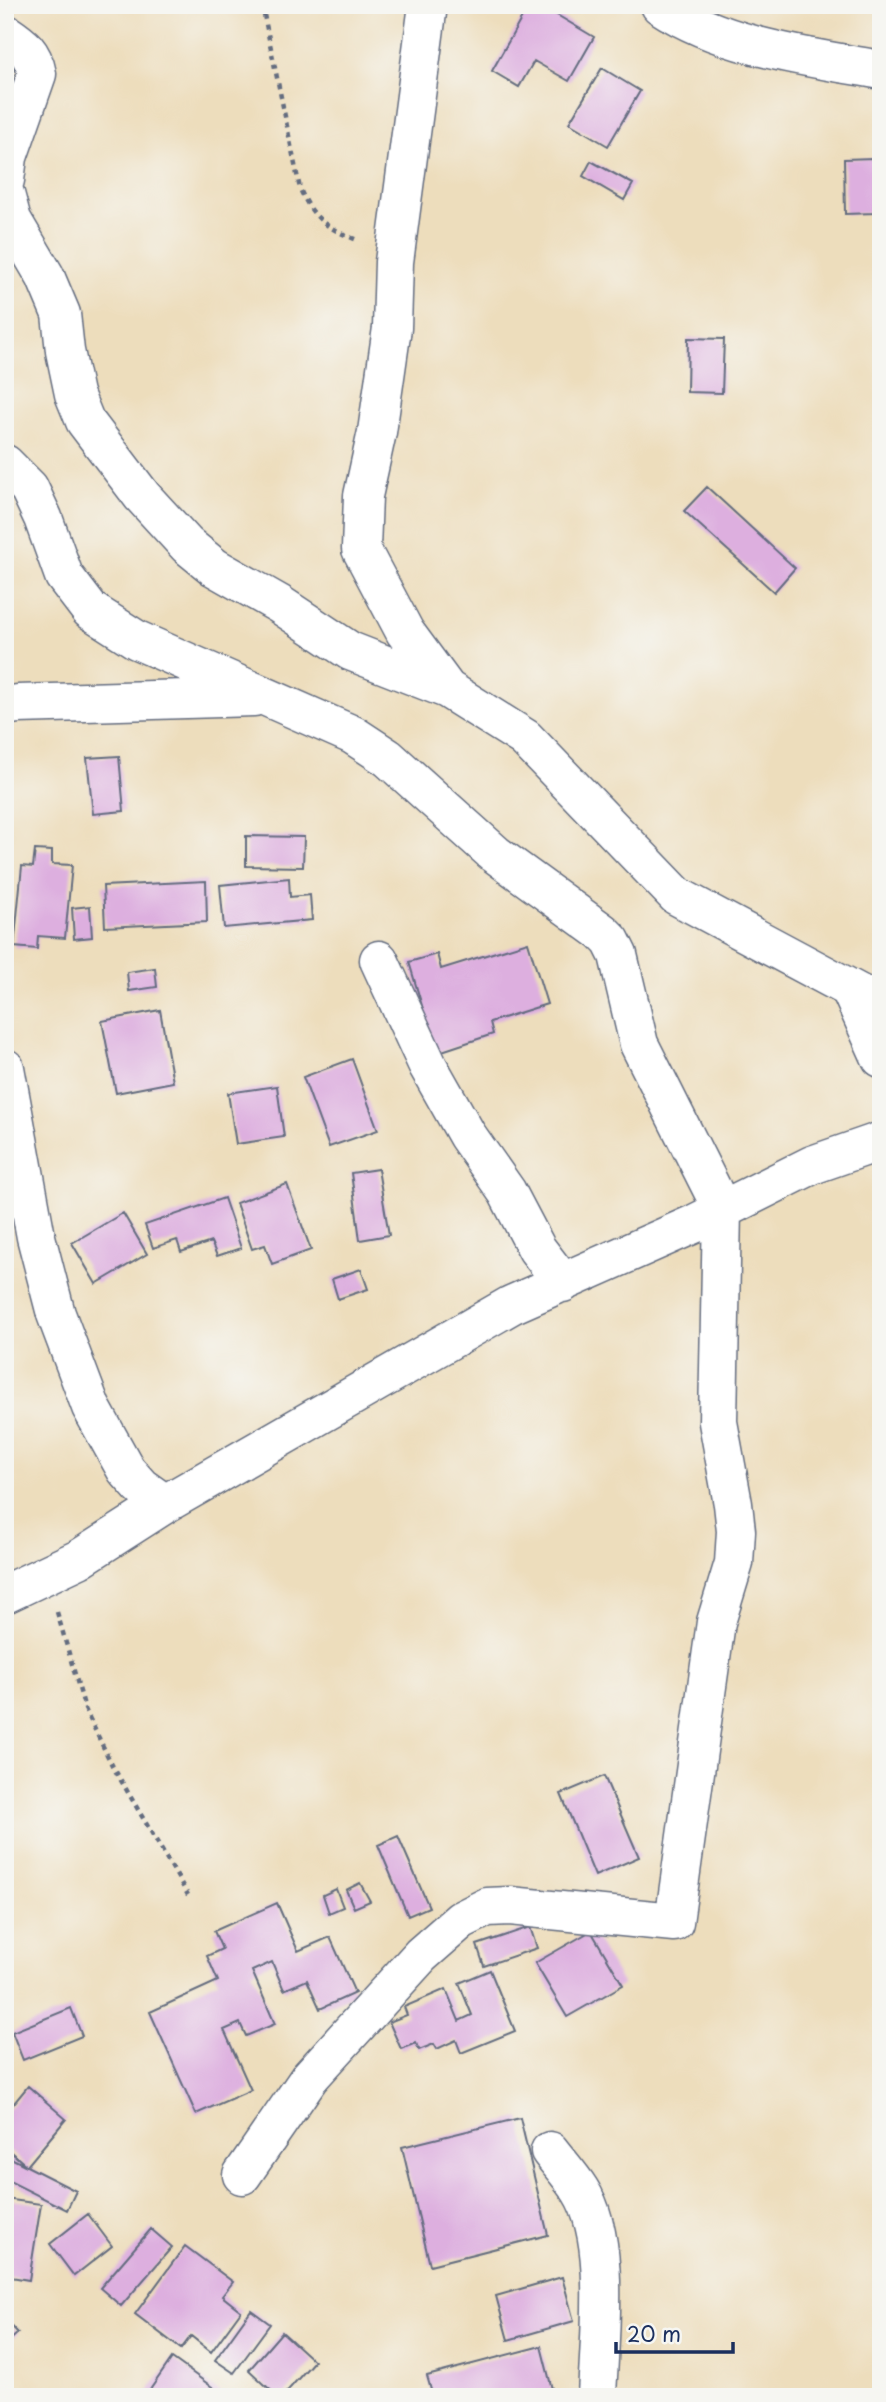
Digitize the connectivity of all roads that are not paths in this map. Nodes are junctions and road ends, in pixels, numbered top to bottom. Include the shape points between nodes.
1 (428, 5) edge
2 (660, 5) edge
3 (5, 33) edge
4 (881, 70) edge
5 (5, 180) edge
6 (5, 194) edge
7 (5, 464) edge
8 (447, 688) junction
9 (263, 697) junction
10 (5, 706) edge
11 (379, 960) dead end
12 (865, 998) edge
13 (881, 1058) edge
14 (5, 1068) edge
15 (881, 1141) edge
16 (15, 1172) edge
17 (722, 1209) junction
18 (563, 1283) junction
19 (165, 1504) junction
20 (5, 1594) edge
21 (550, 2151) dead end
22 (242, 2175) dead end
23 (597, 2397) edge

1 - 8 street via 394,262 392,328 363,496 360,549 405,632
2 - 4 street via 713,32 795,55
3 - 5 street via 27,48 37,74 8,157
6 - 8 street via 12,220 61,314 74,394 85,421 142,496 214,567 350,651
7 - 9 street via 29,488 64,576 90,610 137,640
8 - 12 street via 525,737 677,896
9 - 10 street
9 - 17 street via 353,735 388,758 495,855 611,941 639,1044
11 - 18 street via 467,1135
12 - 13 street
14 - 16 street
15 - 17 street via 812,1165
16 - 19 street via 56,1314 91,1407 126,1470
17 - 18 street
17 - 22 street via 718,1422 733,1504 734,1563 716,1622 674,1922 510,1906 487,1907 461,1920 421,1955 309,2078
18 - 19 street via 511,1305
19 - 20 street via 79,1559
21 - 23 street via 581,2191 596,2229 600,2283

